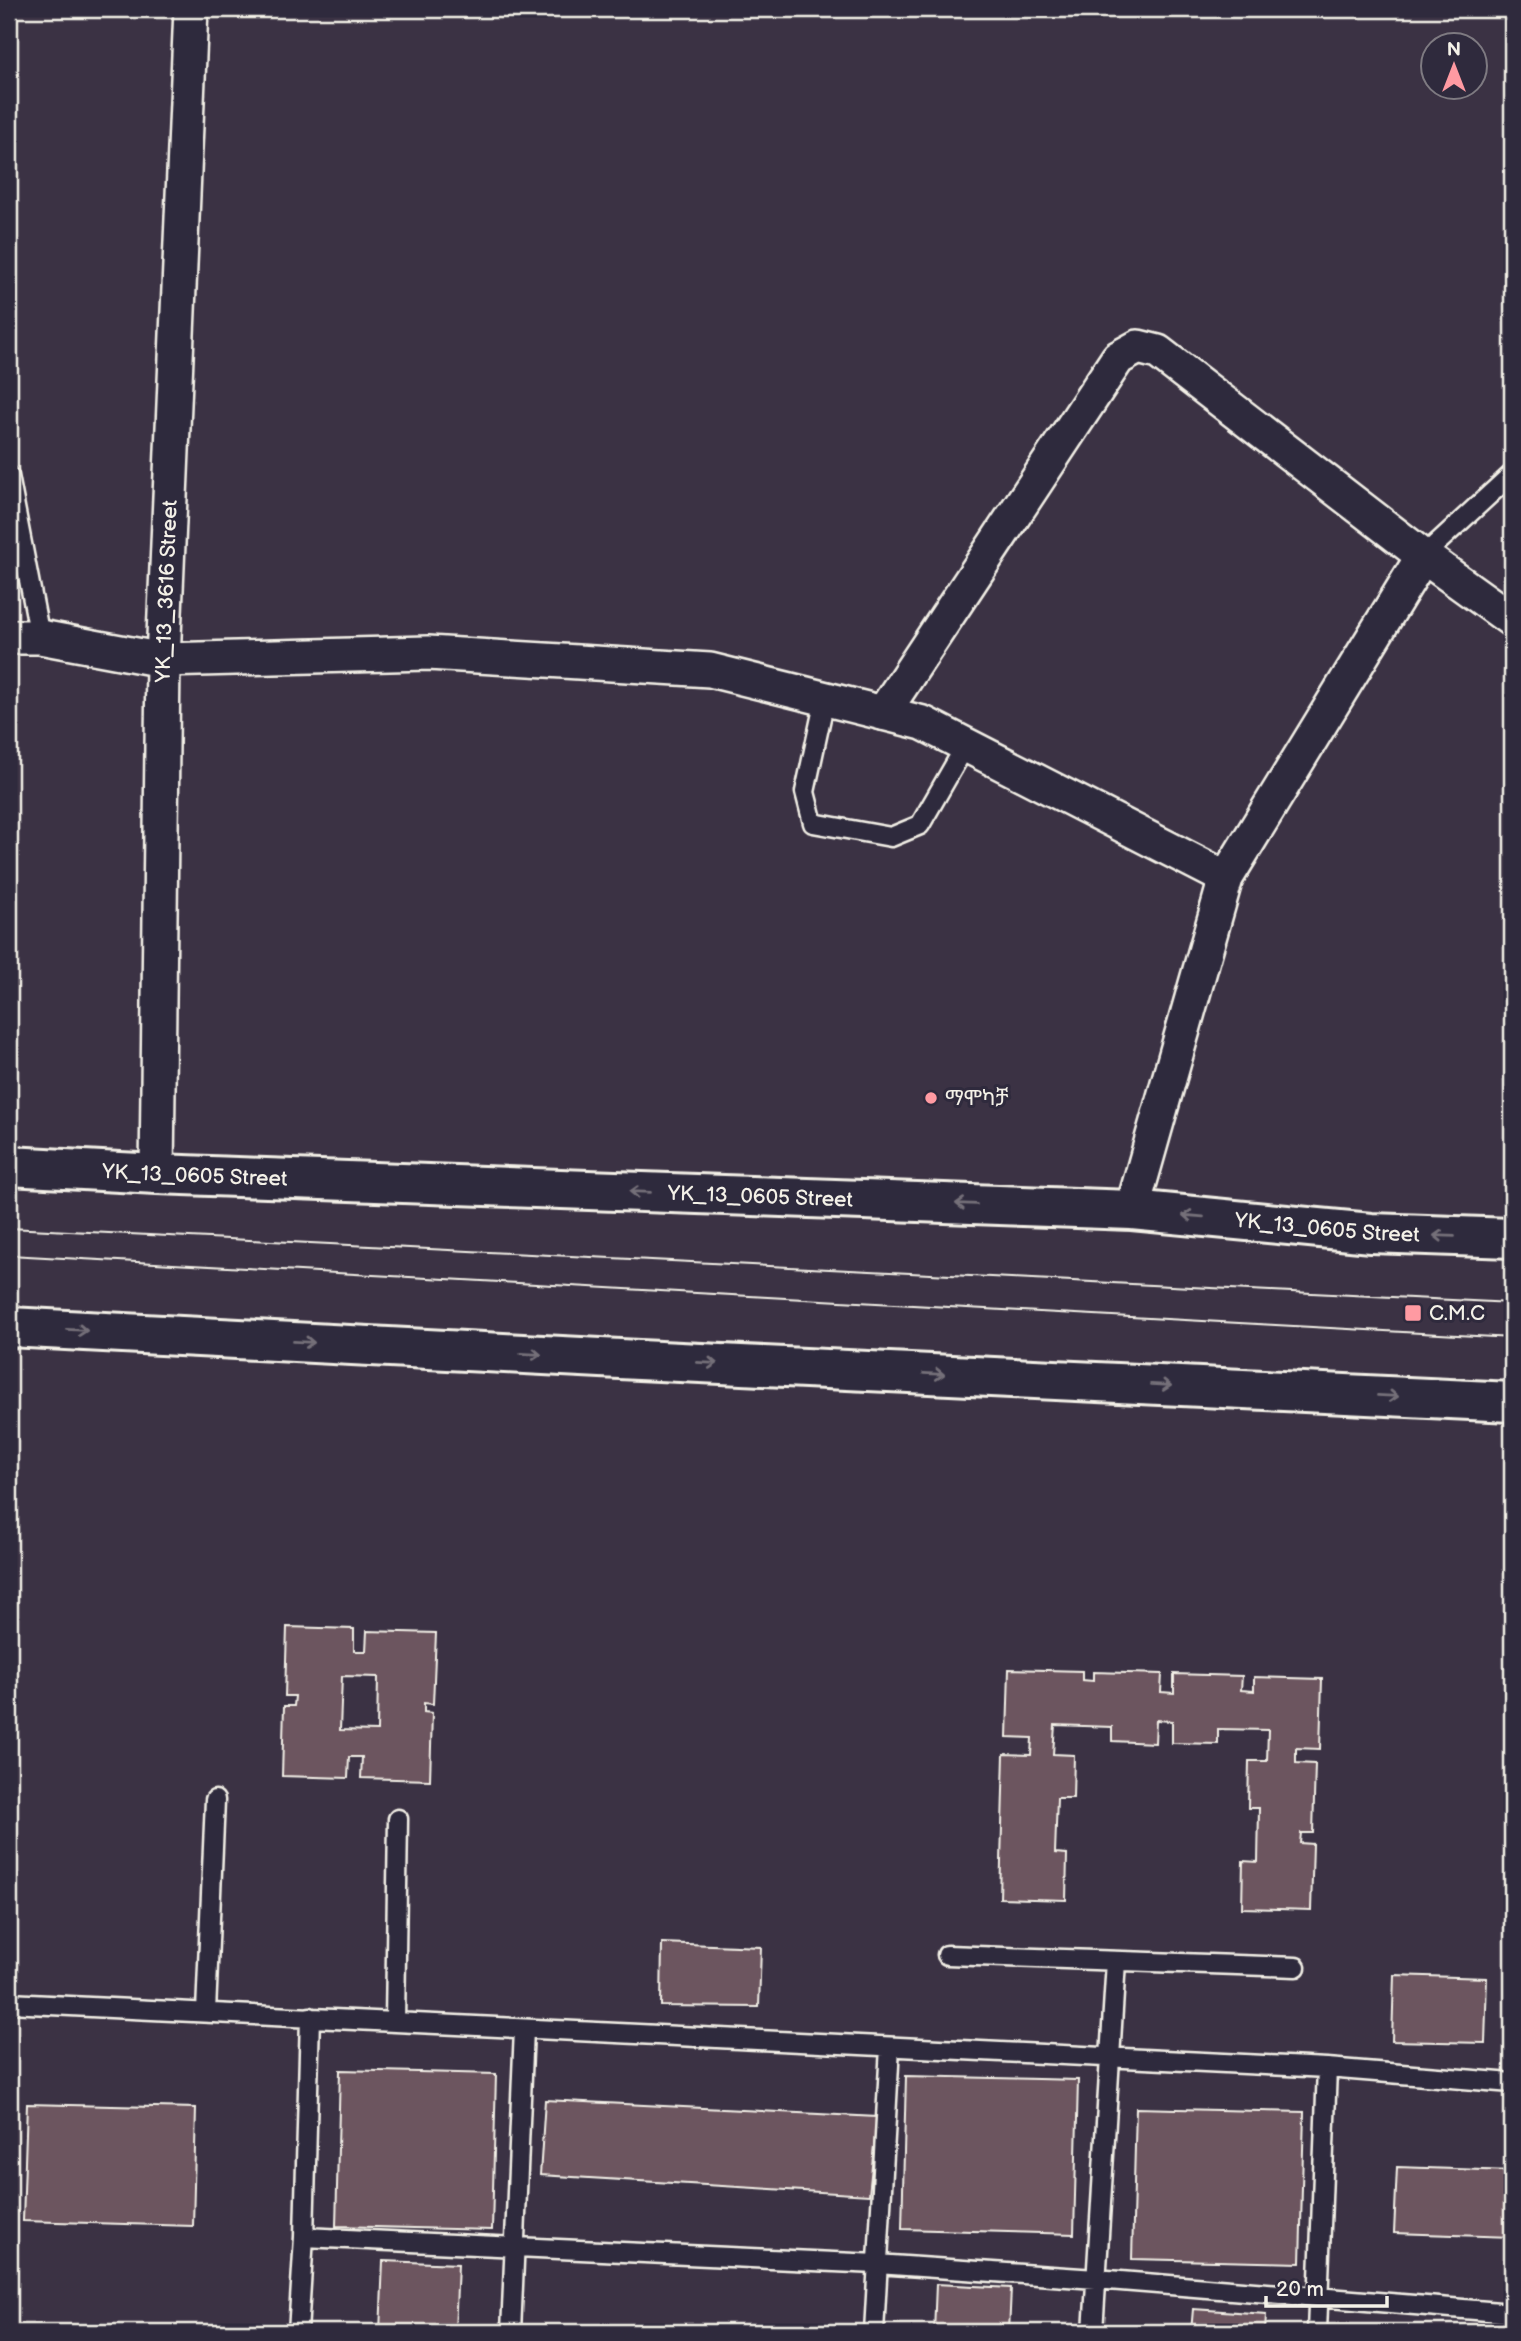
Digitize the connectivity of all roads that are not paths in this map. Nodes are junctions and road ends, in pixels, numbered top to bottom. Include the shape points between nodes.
1 (191, 9) edge
2 (1512, 474) edge
3 (9, 476) edge
4 (1423, 556) junction
5 (1512, 620) edge
6 (24, 637) edge
7 (163, 660) junction
8 (825, 699) junction
9 (883, 713) junction
10 (966, 746) junction
11 (1226, 878) junction
12 (9, 1166) edge
13 (157, 1174) junction
14 (1132, 1210) junction
15 (1512, 1238) edge
16 (9, 1327) edge
17 (1512, 1402) edge
18 (215, 1800) dead end
19 (398, 1819) dead end
20 (947, 1955) dead end
21 (1115, 1961) junction
22 (1296, 1968) dead end
23 (9, 2003) edge
24 (206, 2012) junction
25 (310, 2017) junction
26 (395, 2022) junction
27 (524, 2029) junction
28 (890, 2047) junction
29 (1109, 2059) junction
30 (1327, 2068) junction
31 (1512, 2083) edge
32 (304, 2237) junction
33 (514, 2248) junction
34 (877, 2264) junction
35 (1096, 2279) junction
36 (1319, 2297) junction
37 (1512, 2313) edge
38 (298, 2332) edge
39 (511, 2332) edge
40 (874, 2332) edge
41 (1093, 2332) edge
42 (1317, 2332) edge

1 - 7 street, YK_13_3616 Street
2 - 4 lane
3 - 6 lane
4 - 5 street
4 - 9 street via 1158,352 1138,347 1118,358
4 - 11 street
6 - 7 street
7 - 8 street via 442,654 710,670
7 - 13 street, YK_13_3616 Street
8 - 9 street
8 - 10 lane via 805,792 813,823 891,837 920,825
9 - 10 street via 923,723
10 - 11 street
11 - 14 street
12 - 13 main road, YK_13_0605 Street
14 -> 13 main road, YK_13_0605 Street
15 -> 14 main road, YK_13_0605 Street via 1371,1233
16 -> 17 main road
18 - 24 lane
19 - 26 lane
20 - 21 lane
21 - 22 lane
21 - 29 lane
23 - 24 lane
24 - 25 lane
25 - 26 lane
25 - 32 lane
26 - 27 lane
27 - 28 lane
27 - 33 lane
28 - 29 lane
28 - 34 lane
29 - 30 lane
29 - 35 lane
30 - 31 lane
30 - 36 lane
32 - 33 lane
32 - 38 lane
33 - 34 lane
33 - 39 lane
34 - 35 lane
34 - 40 lane
35 - 36 lane
35 - 41 lane
36 - 37 lane
36 - 42 lane

